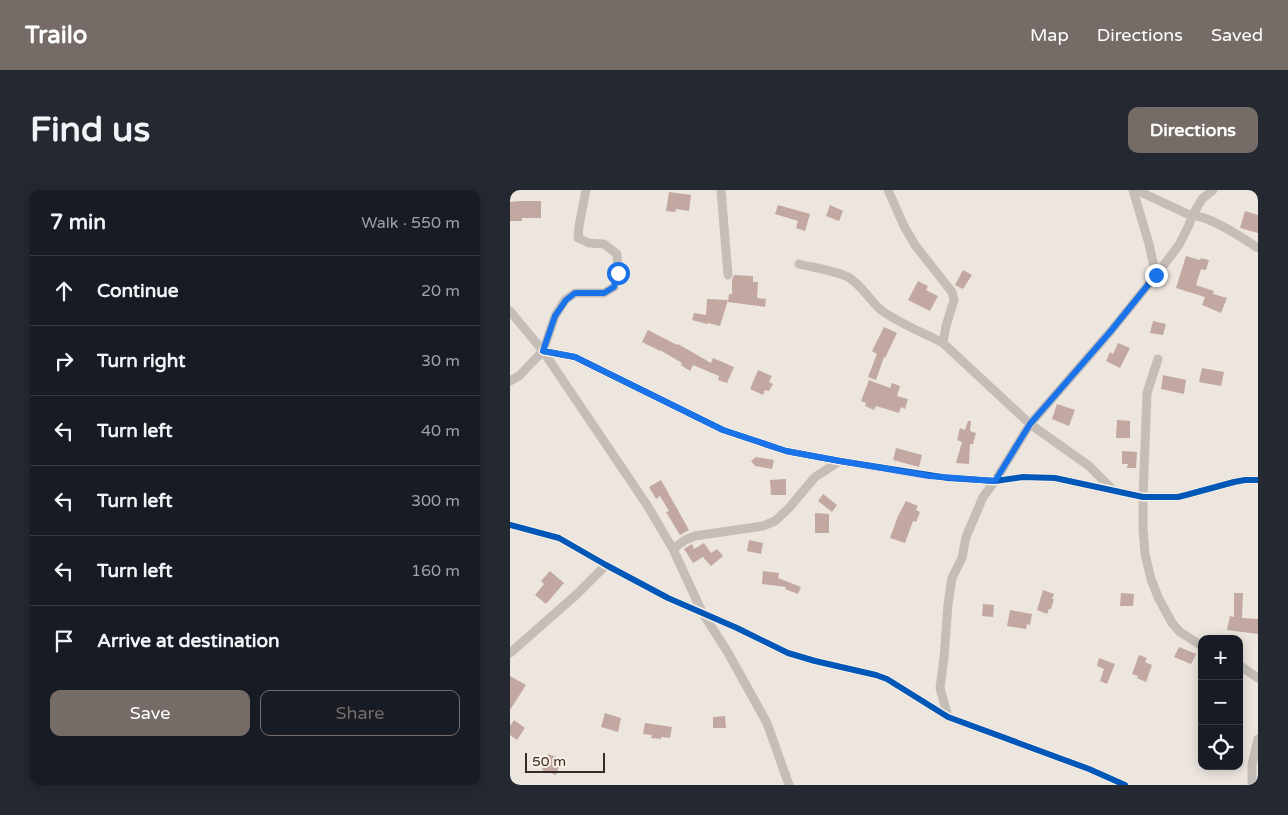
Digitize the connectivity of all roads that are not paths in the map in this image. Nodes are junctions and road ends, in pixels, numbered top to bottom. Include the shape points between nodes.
1 (586, 190) edge
2 (720, 190) edge
3 (888, 190) edge
4 (1134, 190) edge
5 (1213, 190) edge
6 (1192, 216) junction
7 (1258, 248) edge
8 (799, 264) dead end
9 (728, 275) dead end
10 (1156, 275) junction
11 (510, 310) edge
12 (944, 343) junction
13 (543, 351) junction
14 (1158, 360) dead end
15 (510, 381) edge
16 (1030, 424) junction
17 (840, 461) junction
18 (1258, 480) edge
19 (995, 481) junction
20 (1113, 490) junction
21 (1143, 497) junction
22 (510, 525) edge
23 (673, 549) junction
24 (606, 565) junction
25 (702, 612) junction
26 (1198, 643) edge
27 (510, 653) edge
28 (1243, 668) edge
29 (1258, 678) edge
30 (948, 717) junction
31 (1258, 739) edge
32 (789, 785) edge
33 (1125, 785) edge
34 (1252, 785) edge

1 - 13 street via 578,238 604,244 617,254 618,273 614,287 604,293 575,293 566,300 555,316
2 - 9 street
3 - 12 street via 915,245 952,292 954,300
4 - 6 street
4 - 10 street
5 - 6 street via 1202,199
6 - 7 street via 1225,228
6 - 10 street via 1179,245
8 - 12 street via 848,277 881,310
10 - 16 street
11 - 13 street
12 - 16 street
13 - 15 street
13 - 17 street via 575,357 723,430 786,451
13 - 23 street
14 - 21 street via 1147,393
16 - 19 street
16 - 20 street via 1089,466
17 - 19 street via 929,476
17 - 23 street via 815,477 775,520 763,526 696,536
18 - 21 street via 1245,480 1178,497
19 - 20 street via 1023,477 1055,478
19 - 30 street via 983,497 952,578 940,688
20 - 21 street
21 - 26 street via 1145,554 1151,579 1172,623
22 - 24 street via 559,538
23 - 25 street
24 - 25 street
24 - 27 street via 576,596
25 - 30 street via 788,653 887,679
25 - 32 street via 767,723
28 - 29 street
30 - 33 street
31 - 34 street via 1252,765

